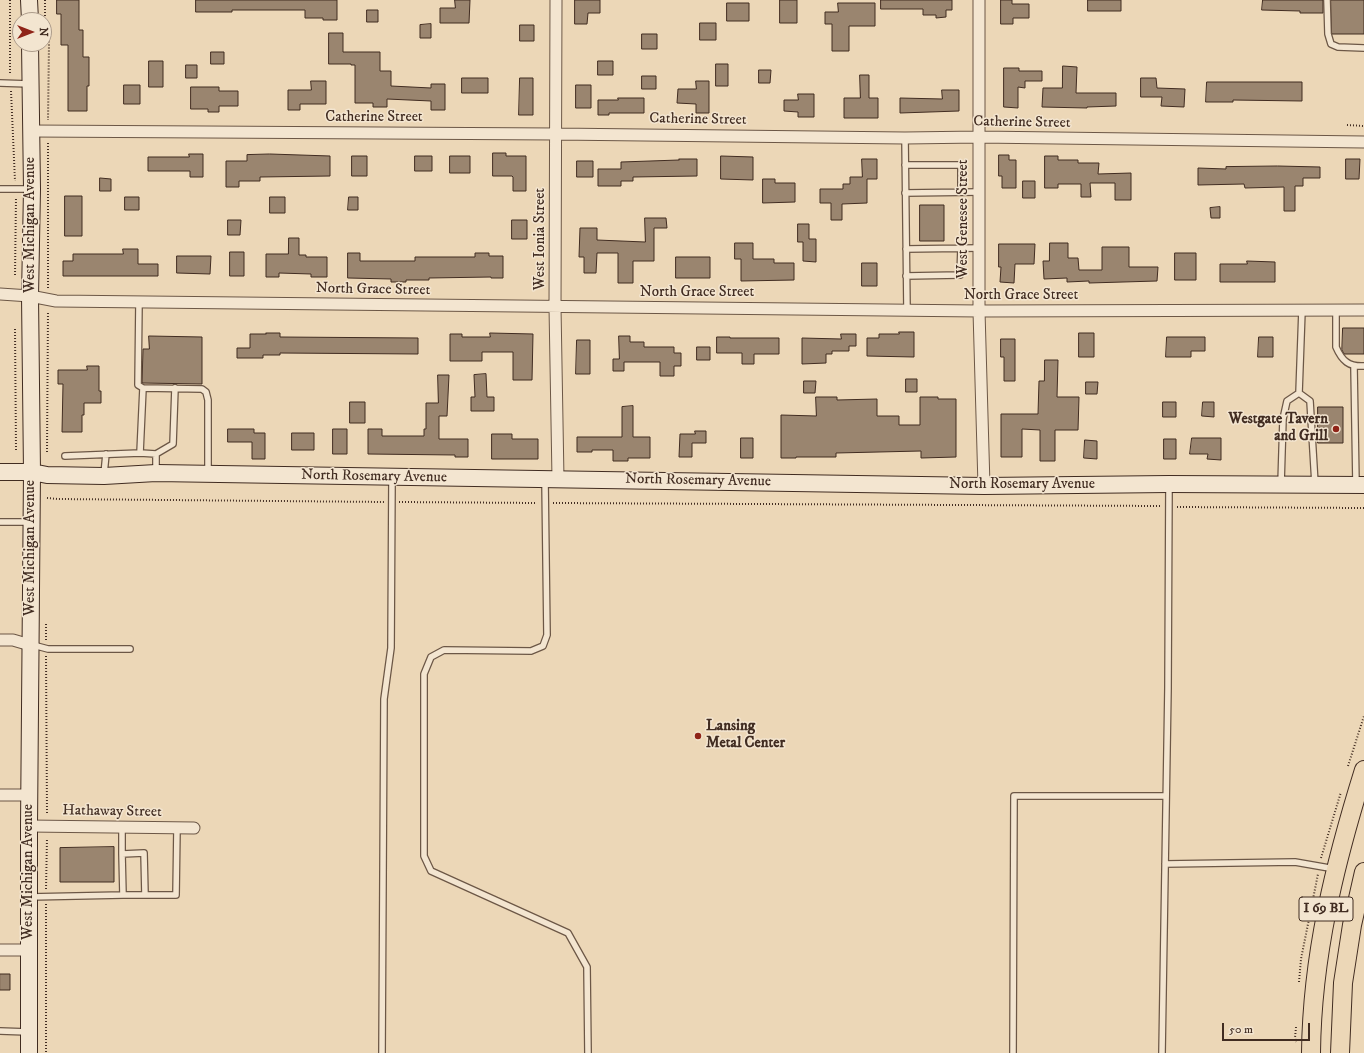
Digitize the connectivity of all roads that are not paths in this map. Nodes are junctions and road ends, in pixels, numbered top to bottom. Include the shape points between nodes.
1 (30, 0) edge
2 (556, 0) edge
3 (979, 0) edge
4 (1327, 0) edge
5 (30, 12) edge
6 (1364, 48) edge
7 (30, 52) edge
8 (0, 83) edge
9 (30, 84) junction
10 (31, 131) junction
11 (556, 134) junction
12 (979, 137) junction
13 (905, 138) junction
14 (1364, 142) edge
15 (905, 165) junction
16 (0, 189) edge
17 (32, 189) junction
18 (961, 192) junction
19 (979, 192) junction
20 (905, 193) junction
21 (960, 248) junction
22 (979, 248) junction
23 (906, 249) junction
24 (906, 276) junction
25 (0, 294) edge
26 (30, 296) junction
27 (139, 302) junction
28 (555, 307) junction
29 (907, 310) junction
30 (1302, 310) junction
31 (1336, 310) junction
32 (1364, 310) edge
33 (979, 311) junction
34 (1354, 366) junction
35 (1364, 366) edge
36 (143, 388) junction
37 (175, 388) junction
38 (1299, 393) junction
39 (140, 453) junction
40 (106, 454) junction
41 (156, 454) junction
42 (64, 456) dead end
43 (0, 472) edge
44 (32, 472) junction
45 (156, 473) junction
46 (208, 474) junction
47 (104, 476) junction
48 (392, 477) junction
49 (551, 479) junction
50 (1169, 484) junction
51 (1281, 484) junction
52 (1315, 485) junction
53 (1360, 485) edge
54 (984, 486) junction
55 (0, 522) edge
56 (31, 522) junction
57 (0, 640) edge
58 (30, 645) junction
59 (130, 649) dead end
60 (1364, 770) edge
61 (0, 795) edge
62 (29, 796) junction
63 (1166, 796) junction
64 (29, 826) junction
65 (122, 827) junction
66 (177, 828) junction
67 (194, 828) dead end
68 (122, 854) junction
69 (1165, 864) junction
70 (1335, 869) junction
71 (1364, 872) edge
72 (122, 895) junction
73 (145, 895) junction
74 (29, 896) junction
75 (0, 950) edge
76 (29, 950) junction
77 (0, 1031) edge
78 (29, 1032) junction
79 (29, 1053) edge
80 (382, 1053) edge
81 (588, 1053) edge
82 (1013, 1053) edge
83 (1162, 1053) edge
84 (1311, 1053) edge
85 (1340, 1053) edge

1 - 5 street
2 - 11 street, West Ionia Street
3 - 12 street, West Genesee Street
4 - 6 lane via 1328,34 1331,44 1338,47
7 - 9 street, West Michigan Avenue
8 - 9 lane
9 - 10 street, West Michigan Avenue
10 - 11 street, Catherine Street
10 - 17 street, West Michigan Avenue
11 - 13 street, Catherine Street
11 - 28 street, West Ionia Street
12 - 13 street, Catherine Street
12 - 14 street, Catherine Street
12 - 19 street, West Genesee Street
13 - 15 lane
15 - 18 lane via 961,164
15 - 20 lane
16 - 17 lane
17 - 26 street, West Michigan Avenue
18 - 19 lane
18 - 20 lane
19 - 22 street, West Genesee Street
20 - 23 lane
21 - 22 lane
21 - 23 lane
21 - 24 lane via 960,275
22 - 33 street, West Genesee Street
23 - 24 lane
24 - 29 lane
25 - 26 street, North Grace Street
26 - 27 street, North Grace Street via 56,301
26 - 44 street, West Michigan Avenue
27 - 28 street, North Grace Street
27 - 36 lane via 138,385
28 - 29 street, North Grace Street
28 - 49 street, West Ionia Street
29 - 33 street, North Grace Street
30 - 31 street, North Grace Street
30 - 33 street, North Grace Street
30 - 38 lane
31 - 32 street, North Grace Street
31 - 34 lane via 1336,347 1344,359
33 - 54 street, West Genesee Street
34 - 35 lane
34 - 53 lane
36 - 37 lane
36 - 39 lane
37 - 41 lane via 173,444
37 - 46 lane via 202,389 206,392
38 - 51 lane via 1287,401 1283,419
38 - 52 lane via 1310,401
39 - 40 lane
39 - 41 lane
40 - 42 lane
40 - 47 lane
41 - 45 lane
43 - 44 street, North Rosemary Avenue
44 - 47 street, North Rosemary Avenue
44 - 56 street, West Michigan Avenue
45 - 46 street, North Rosemary Avenue
45 - 47 street, North Rosemary Avenue
46 - 48 street, North Rosemary Avenue
48 - 49 street, North Rosemary Avenue
48 - 80 lane via 391,648 384,699
49 - 54 street, North Rosemary Avenue
49 - 81 lane via 545,503 547,635 543,646 531,651 444,650 431,657 424,674 424,856 431,871 568,933 587,967
50 - 51 street, North Rosemary Avenue
50 - 54 street, North Rosemary Avenue
50 - 63 lane
51 - 52 street, North Rosemary Avenue
52 - 53 street, North Rosemary Avenue
55 - 56 lane
56 - 58 street, West Michigan Avenue
57 - 58 street via 13,640
58 - 59 lane via 46,649
58 - 62 street, West Michigan Avenue
60 - 70 main road, I 69 BL
61 - 62 street
62 - 64 street, West Michigan Avenue
63 - 69 lane
63 - 82 lane via 1014,796
64 - 65 street, Hathaway Street
64 - 74 street, West Michigan Avenue
65 - 66 street, Hathaway Street
65 - 68 lane
66 - 67 street, Hathaway Street
66 - 73 lane via 176,895
68 - 72 lane
68 - 73 lane via 144,854
69 - 70 lane via 1295,862
69 - 83 lane
70 - 84 main road, I 69 BL via 1325,912 1314,992
71 - 85 main road, I 69 BL via 1343,983
72 - 73 lane
72 - 74 lane
74 - 76 street, West Michigan Avenue
75 - 76 street
76 - 78 street, West Michigan Avenue
77 - 78 lane
78 - 79 street, West Michigan Avenue

